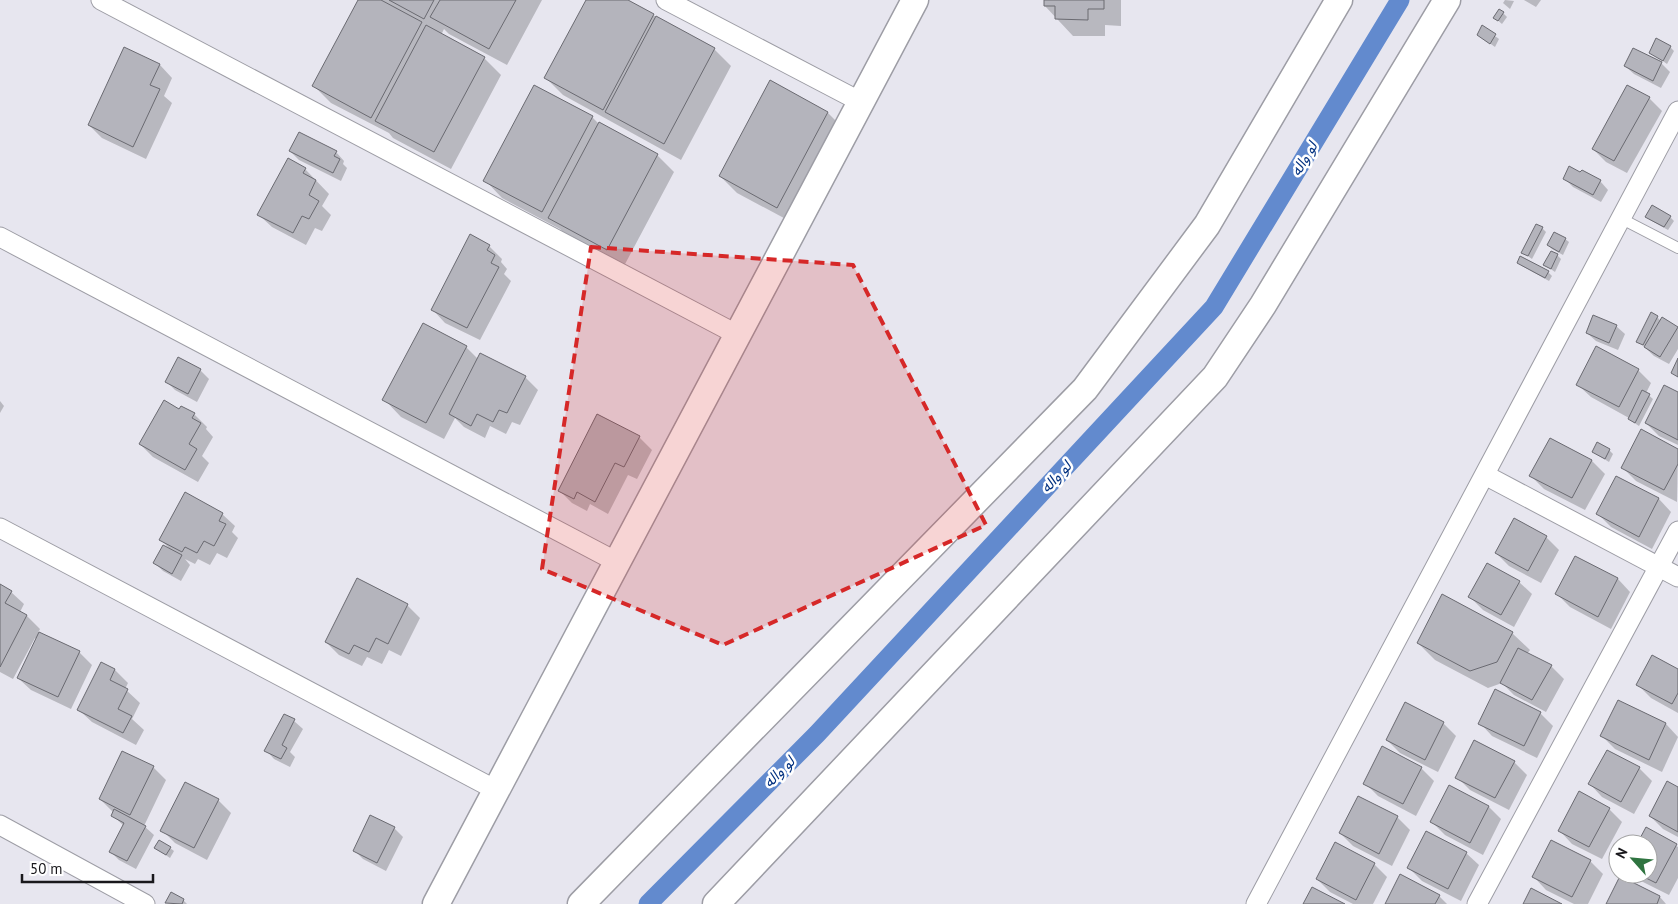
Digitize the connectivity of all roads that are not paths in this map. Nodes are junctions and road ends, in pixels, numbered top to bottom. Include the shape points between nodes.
1 (101, 0) edge
2 (666, 0) edge
3 (916, 0) edge
4 (1340, 0) edge
5 (1448, 0) edge
6 (861, 102) junction
7 (1678, 111) edge
8 (1622, 219) junction
9 (0, 237) edge
10 (1678, 248) edge
11 (738, 334) junction
12 (1485, 475) junction
13 (0, 528) edge
14 (1678, 530) edge
15 (617, 562) junction
16 (1659, 567) junction
17 (1678, 577) edge
18 (496, 790) junction
19 (0, 825) edge
20 (145, 904) edge
21 (436, 904) edge
22 (581, 904) edge
23 (716, 904) edge
24 (1256, 904) edge
25 (1477, 904) edge

1 - 11 street
2 - 6 street
3 - 6 street
4 - 22 street via 1207,225 1085,389
5 - 23 street via 1263,305 1215,376
6 - 11 street
7 - 8 street
8 - 10 lane
8 - 12 street
9 - 15 street
11 - 15 street
12 - 16 street
12 - 24 street
13 - 18 street
14 - 16 street
15 - 18 street
16 - 17 street
16 - 25 street
18 - 21 street
19 - 20 street

